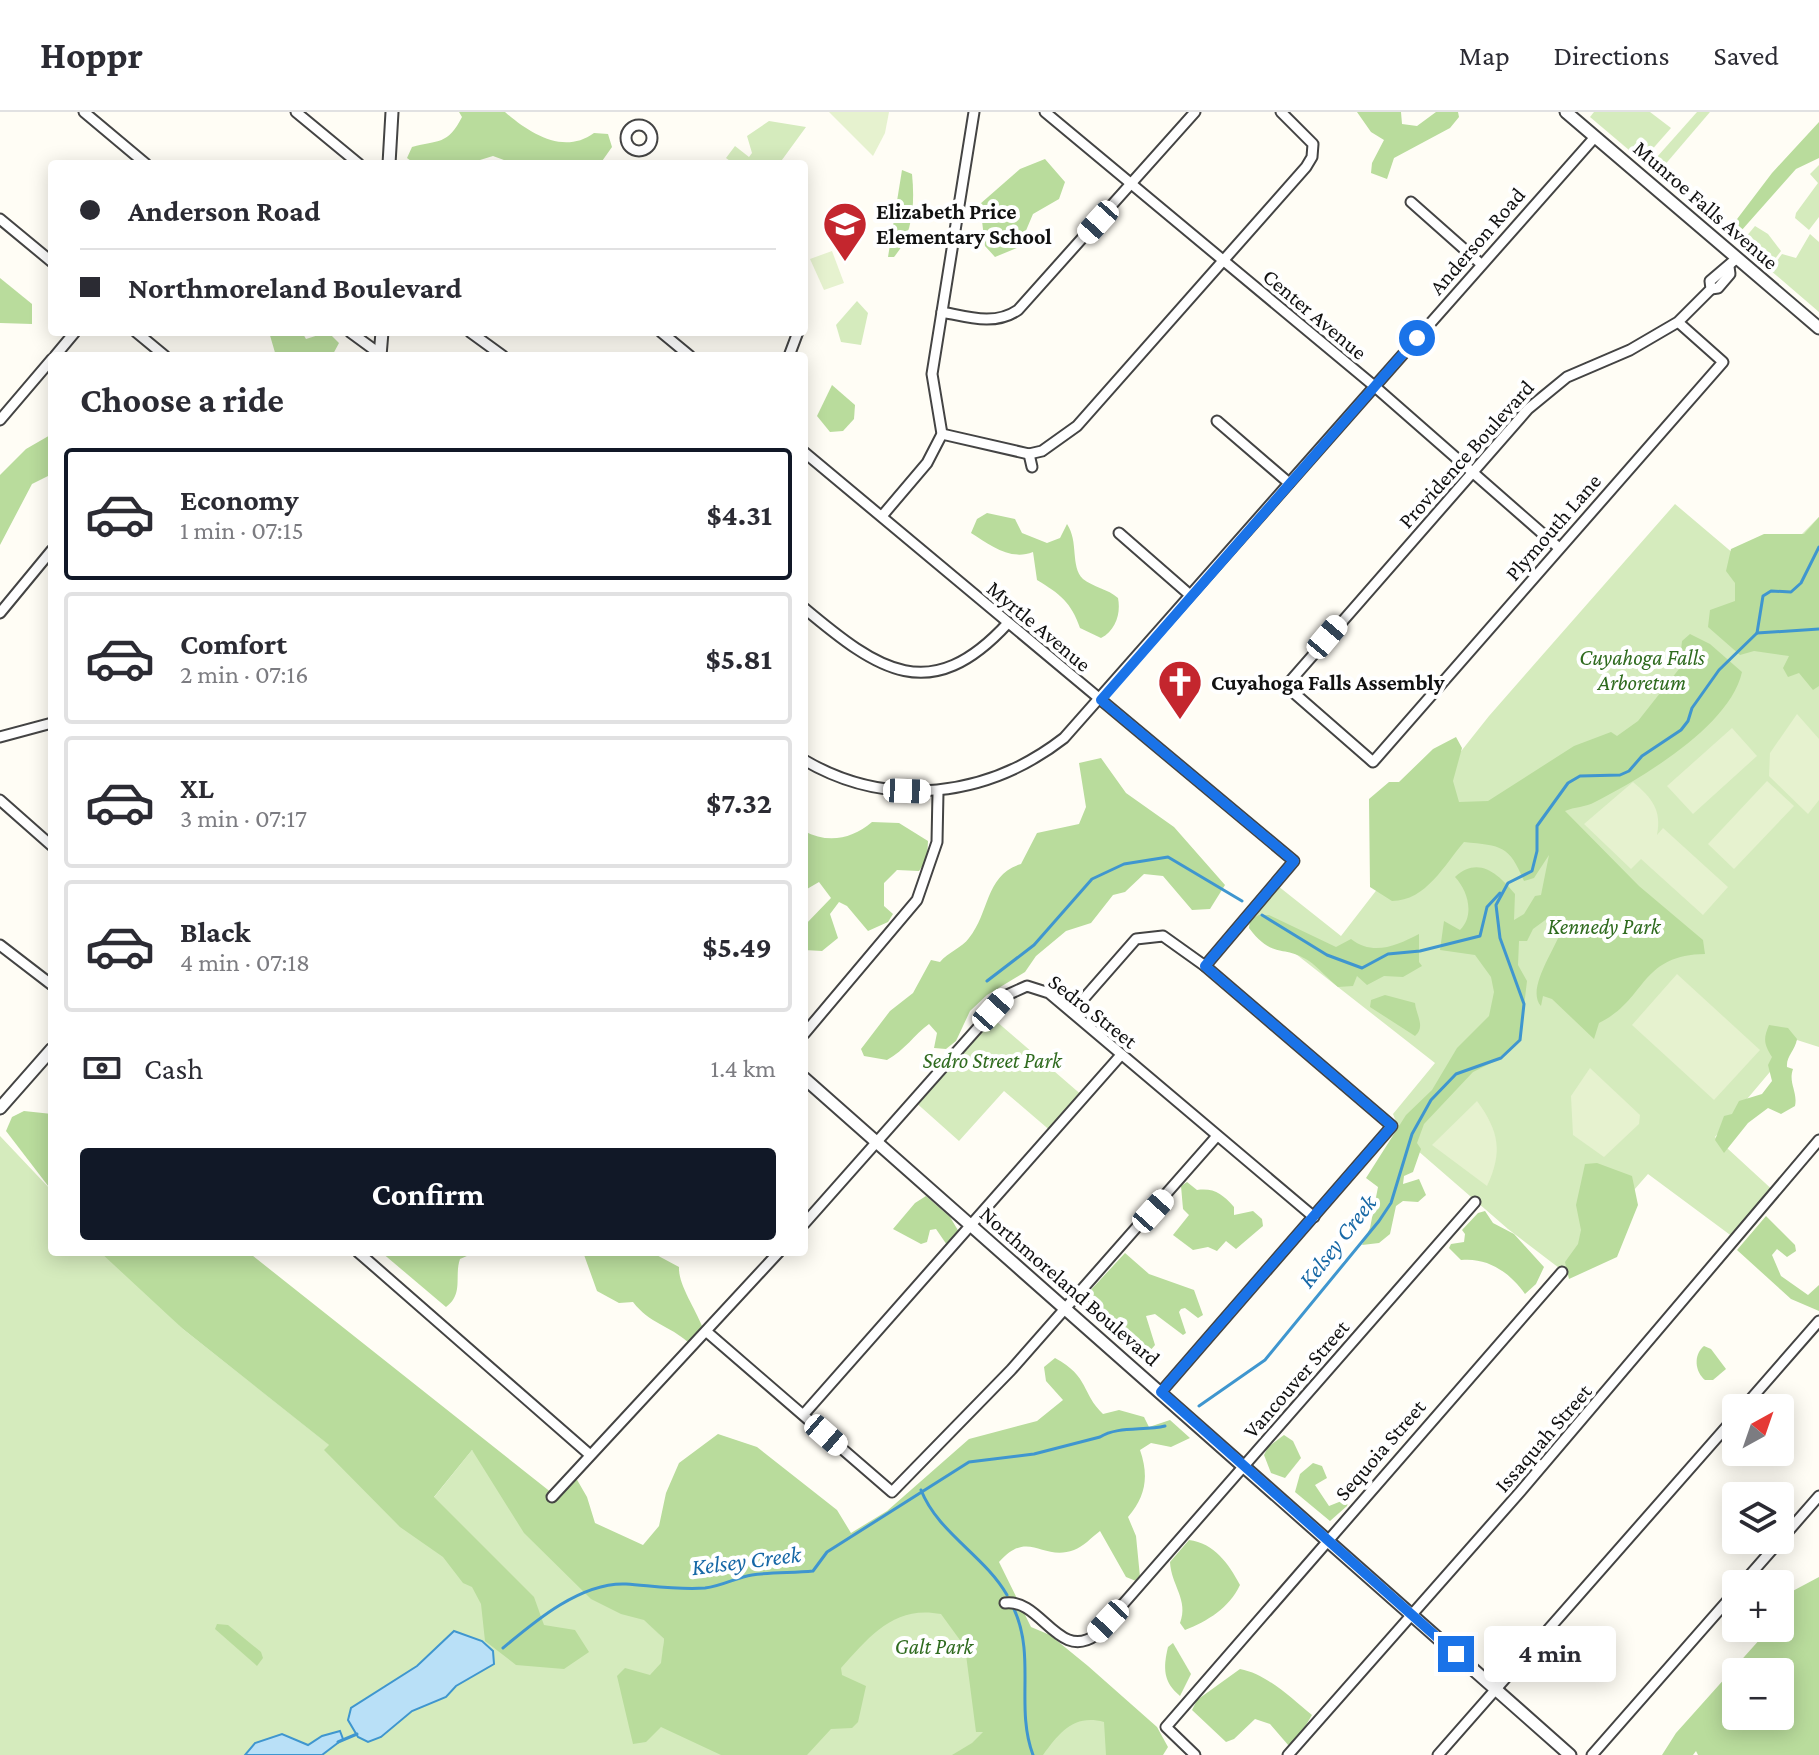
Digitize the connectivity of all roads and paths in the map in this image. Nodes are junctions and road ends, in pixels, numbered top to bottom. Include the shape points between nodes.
1 (84, 112) edge
2 (296, 112) edge
3 (392, 112) edge
4 (635, 112) edge
5 (974, 112) edge
6 (1195, 112) edge
7 (1281, 112) edge
8 (1566, 112) edge
9 (1047, 113) edge
10 (637, 124) dead end
11 (1595, 137) junction
12 (141, 160) edge
13 (354, 160) edge
14 (389, 160) edge
15 (1131, 184) junction
16 (1411, 202) dead end
17 (0, 219) edge
18 (48, 259) edge
19 (1224, 260) junction
20 (1733, 262) junction
21 (1481, 264) junction
22 (942, 312) junction
23 (1678, 322) junction
24 (1819, 328) edge
25 (72, 336) edge
26 (141, 336) edge
27 (355, 336) edge
28 (475, 336) edge
29 (666, 336) edge
30 (58, 352) edge
31 (160, 352) edge
32 (376, 352) edge
33 (494, 352) edge
34 (685, 352) edge
35 (48, 364) edge
36 (1373, 385) junction
37 (0, 420) edge
38 (1217, 421) dead end
39 (942, 434) junction
40 (1029, 454) junction
41 (808, 455) edge
42 (1032, 467) dead end
43 (1472, 472) junction
44 (1289, 483) junction
45 (882, 516) junction
46 (1119, 533) dead end
47 (1559, 548) junction
48 (48, 555) edge
49 (1190, 595) junction
50 (808, 611) edge
51 (0, 613) edge
52 (1008, 623) junction
53 (1101, 700) junction
54 (48, 724) edge
55 (0, 737) edge
56 (808, 762) edge
57 (1373, 762) joint
58 (938, 792) junction
59 (0, 800) edge
60 (48, 842) edge
61 (0, 945) edge
62 (1205, 966) junction
63 (48, 982) edge
64 (1072, 1012) junction
65 (808, 1029) edge
66 (48, 1054) edge
67 (1121, 1055) junction
68 (808, 1082) edge
69 (0, 1108) edge
70 (1217, 1136) junction
71 (1819, 1140) edge
72 (876, 1142) junction
73 (1475, 1202) dead end
74 (1314, 1217) junction
75 (808, 1219) edge
76 (970, 1226) junction
77 (363, 1256) edge
78 (775, 1256) edge
79 (1562, 1272) dead end
80 (1066, 1309) junction
81 (1819, 1321) edge
82 (707, 1332) junction
83 (1161, 1392) junction
84 (1755, 1394) edge
85 (804, 1414) junction
86 (1722, 1432) edge
87 (589, 1454) junction
88 (1243, 1466) junction
89 (1819, 1496) edge
90 (552, 1497) dead end
91 (1327, 1539) junction
92 (1754, 1570) edge
93 (1005, 1603) dead end
94 (1722, 1607) edge
95 (1412, 1615) junction
96 (1492, 1687) junction
97 (1195, 1755) edge
98 (1288, 1755) edge
99 (1438, 1755) edge
100 (1570, 1755) edge
101 (1592, 1755) edge

1 - 12 street
2 - 13 street
3 - 14 street
4 - 10 street
5 - 22 street
6 - 15 street
7 - 19 street via 1315,144 1312,157
8 - 11 street, Munroe Falls Avenue
9 - 15 street, Center Avenue
11 - 20 street, Munroe Falls Avenue
11 - 21 street, Anderson Road
15 - 19 street, Center Avenue
15 - 22 street via 1012,314 989,319
16 - 21 street
17 - 18 street
19 - 36 street, Center Avenue
19 - 40 street via 1077,426
20 - 23 street, Providence Boulevard via 1710,281 1711,289
20 - 24 street, Munroe Falls Avenue
21 - 36 street, Anderson Road
22 - 39 street via 932,374
23 - 43 street, Providence Boulevard via 1549,390
23 - 47 street, Plymouth Lane via 1723,362
25 - 30 street
26 - 31 street
27 - 32 street
28 - 33 street
29 - 34 street
35 - 37 street
36 - 43 street, Center Avenue
36 - 44 street, Anderson Road
38 - 44 street
39 - 40 street
39 - 45 street via 927,463
40 - 42 street
41 - 45 street, Myrtle Avenue
43 - 47 street, Center Avenue
43 - 57 street, Providence Boulevard via 1286,686
44 - 49 street, Anderson Road
45 - 52 street, Myrtle Avenue
46 - 49 street
47 - 57 street, Plymouth Lane
48 - 51 street
49 - 53 street, Anderson Road
50 - 52 street via 859,654 909,671 941,670 970,658
52 - 53 street, Myrtle Avenue
53 - 58 street, Anderson Road via 1064,738 1028,763 993,779
53 - 62 street, Myrtle Avenue via 1294,861
54 - 55 street
56 - 58 street, Anderson Road via 866,786
58 - 65 street via 937,842 917,900
59 - 60 street
61 - 63 street
62 - 64 street via 1170,939 1143,936
62 - 74 street via 1392,1126
64 - 67 street, Sedro Street
64 - 72 street, Sedro Street via 1036,986 1012,991
66 - 69 street
67 - 70 street, Sedro Street
67 - 76 street
68 - 72 street, Northmoreland Boulevard
70 - 74 street, Sedro Street
70 - 80 street
71 - 95 street, Issaquah Street
72 - 75 street, Sedro Street
72 - 76 street, Northmoreland Boulevard
73 - 88 street, Vancouver Street
74 - 83 street
76 - 80 street, Northmoreland Boulevard
76 - 85 street
77 - 87 street
78 - 82 street
79 - 91 street, Sequoia Street
80 - 83 street, Northmoreland Boulevard
80 - 85 street via 892,1492
81 - 84 street
82 - 85 street
82 - 87 street
83 - 88 street, Northmoreland Boulevard
86 - 96 street
87 - 90 street
88 - 91 street, Northmoreland Boulevard
88 - 93 street, Vancouver Street via 1096,1635 1076,1643 1020,1603
89 - 92 street
91 - 95 street, Northmoreland Boulevard
91 - 97 street, Sequoia Street via 1166,1727
94 - 101 street
95 - 96 street, Northmoreland Boulevard
95 - 98 street, Issaquah Street
96 - 99 street
96 - 100 street, Northmoreland Boulevard

